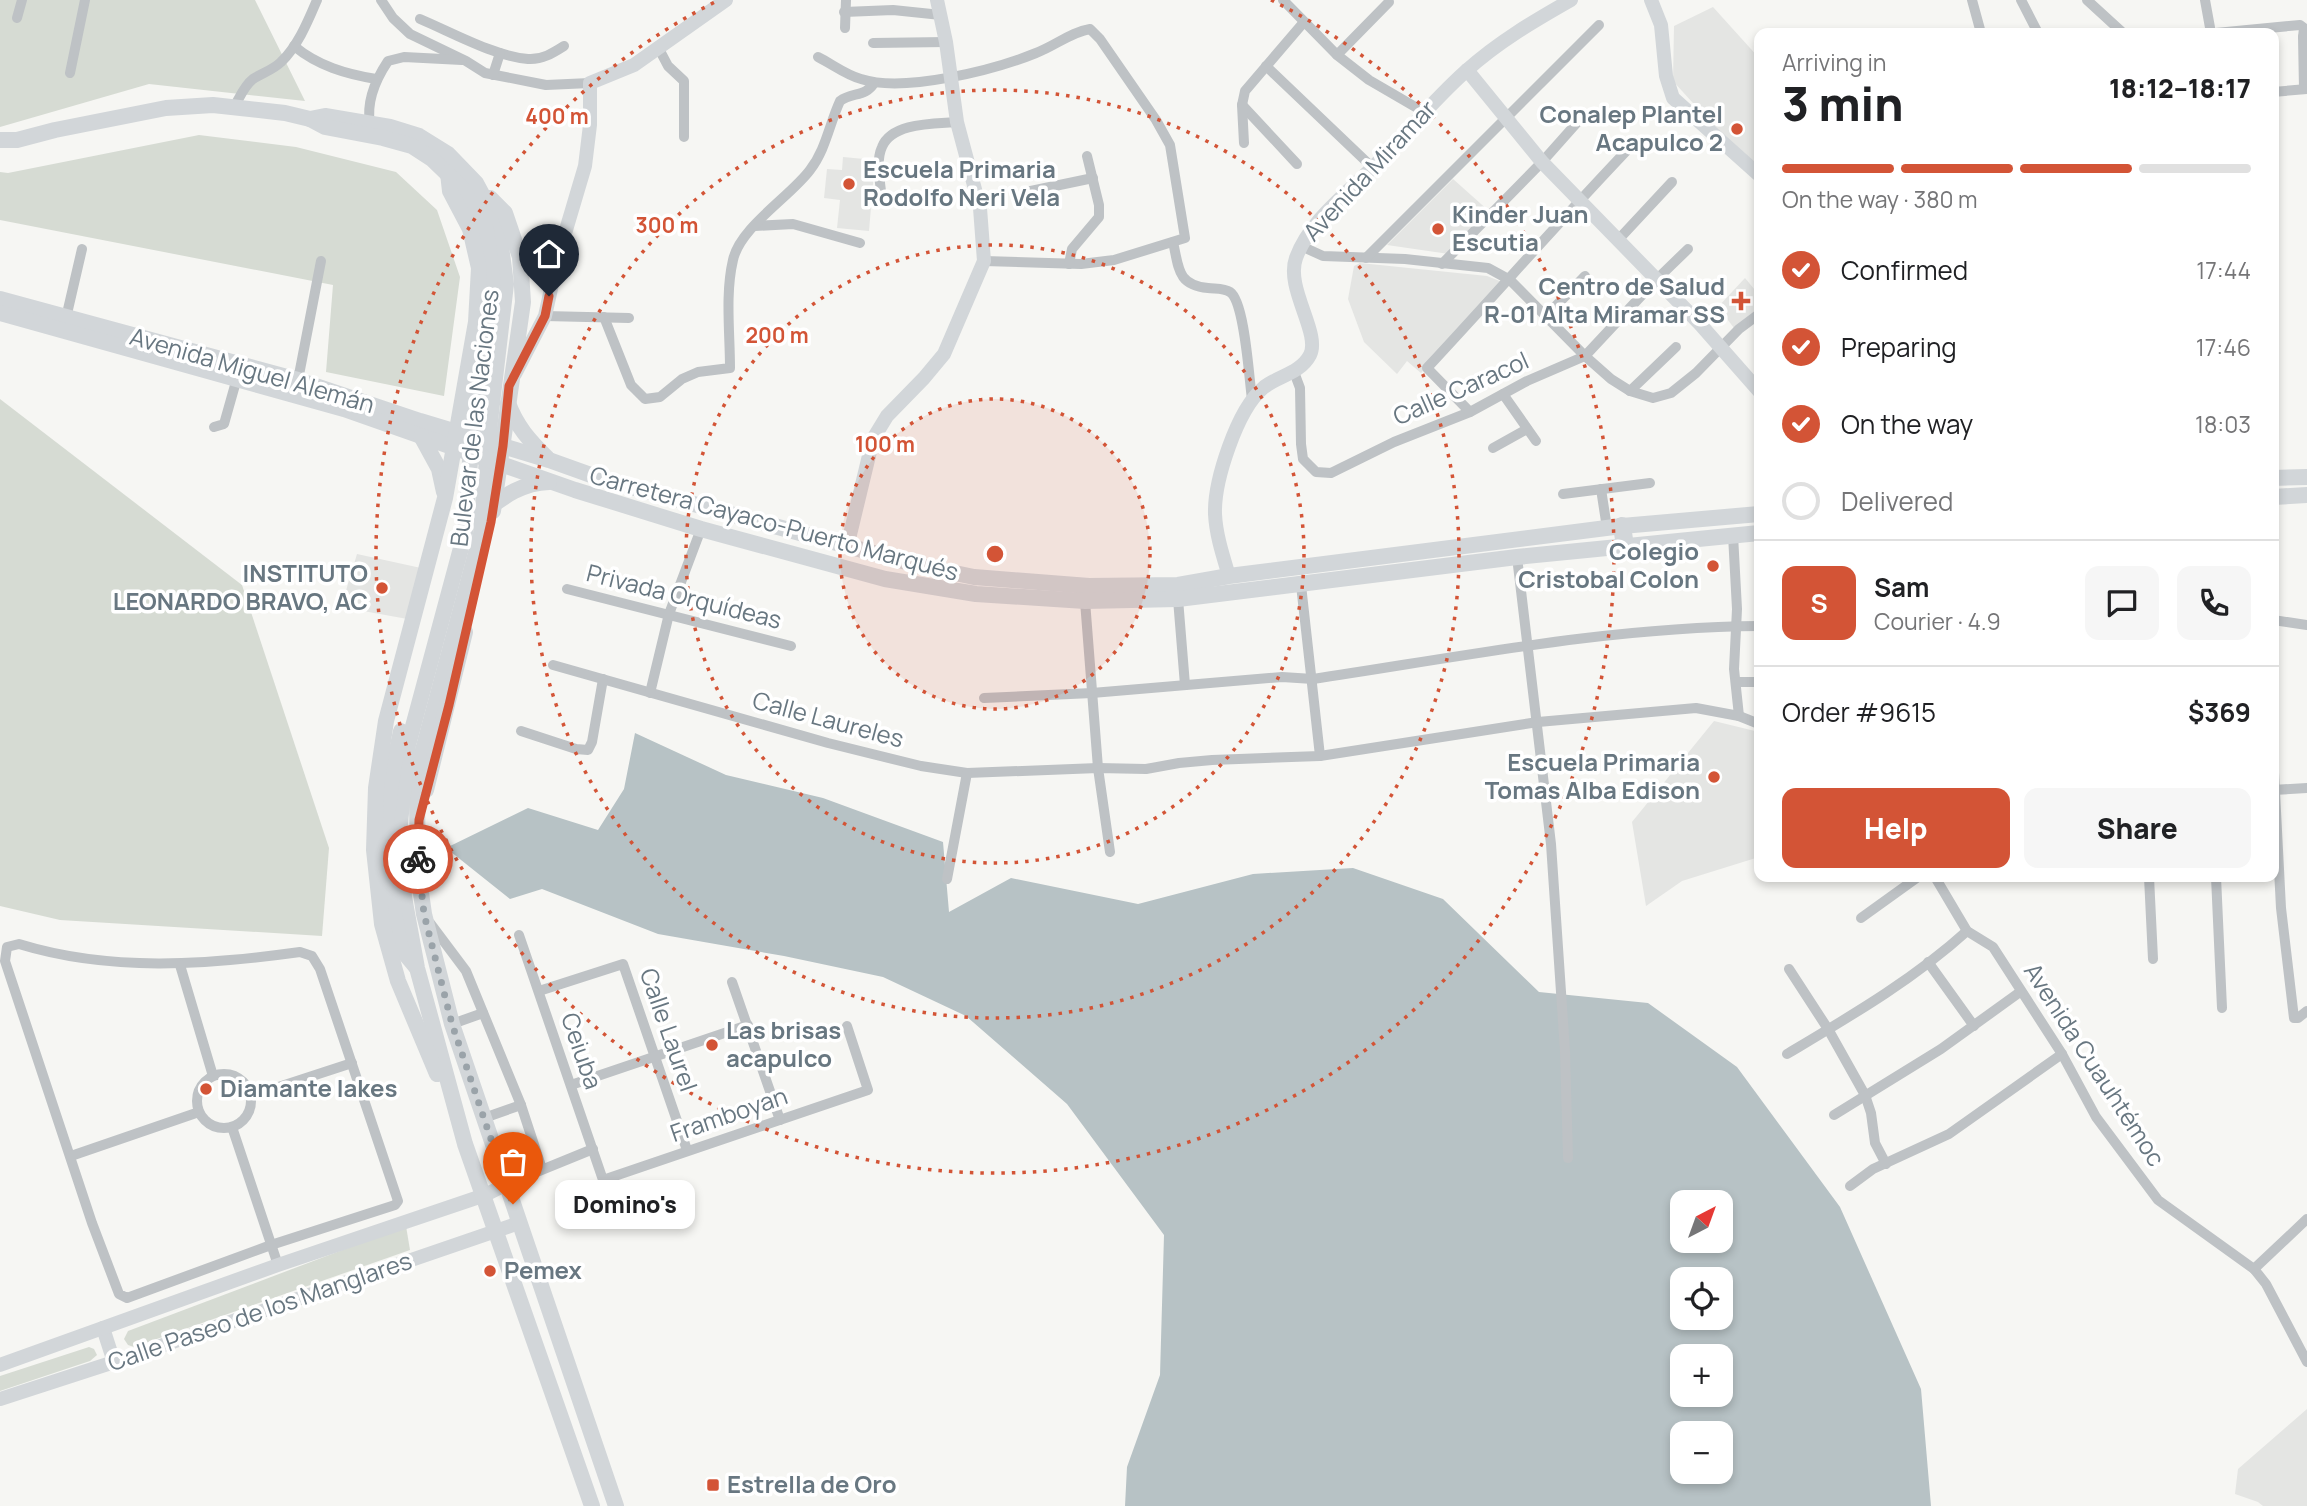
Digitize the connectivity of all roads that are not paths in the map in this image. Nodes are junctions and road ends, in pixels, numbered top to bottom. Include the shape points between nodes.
1 (22, 0) edge
2 (85, 0) edge
3 (317, 0) edge
4 (381, 0) edge
5 (726, 0) edge
6 (846, 0) edge
7 (937, 0) edge
8 (1283, 0) edge
9 (1571, 0) edge
10 (1651, 0) edge
11 (1972, 0) edge
12 (2021, 0) edge
13 (2087, 0) edge
14 (2205, 0) edge
15 (1389, 2) dead end
16 (844, 12) junction
17 (941, 15) junction
18 (18, 18) dead end
19 (420, 19) dead end
20 (1304, 22) junction
21 (1599, 24) dead end
22 (845, 28) dead end
23 (1980, 28) edge
24 (2035, 28) edge
25 (2118, 28) edge
26 (2212, 28) edge
27 (2268, 28) edge
28 (2305, 37) edge
29 (946, 42) junction
30 (873, 43) dead end
31 (294, 46) junction
32 (564, 46) dead end
33 (658, 47) junction
34 (500, 53) junction
35 (1337, 55) junction
36 (818, 57) dead end
37 (466, 61) junction
38 (1266, 66) junction
39 (1467, 70) junction
40 (70, 73) dead end
41 (494, 75) junction
42 (950, 76) junction
43 (376, 79) junction
44 (590, 83) junction
45 (874, 83) junction
46 (2306, 89) edge
47 (2279, 91) edge
48 (1242, 105) junction
49 (234, 107) junction
50 (1424, 111) junction
51 (1582, 117) dead end
52 (1506, 118) junction
53 (310, 119) junction
54 (957, 122) junction
55 (370, 124) junction
56 (684, 137) dead end
57 (0, 140) edge
58 (1244, 143) dead end
59 (1633, 144) dead end
60 (1087, 156) dead end
61 (1542, 162) junction
62 (1297, 164) dead end
63 (1373, 168) junction
64 (1754, 171) edge
65 (447, 173) junction
66 (1093, 178) junction
67 (1672, 182) dead end
68 (476, 183) junction
69 (1026, 192) dead end
70 (1579, 200) junction
71 (882, 201) dead end
72 (755, 226) junction
73 (1618, 240) junction
74 (1173, 242) junction
75 (860, 243) dead end
76 (1301, 246) junction
77 (82, 249) dead end
78 (1688, 249) dead end
79 (1366, 258) junction
80 (321, 261) dead end
81 (984, 261) junction
82 (1069, 264) junction
83 (1442, 264) junction
84 (1585, 276) dead end
85 (1510, 280) junction
86 (1656, 280) junction
87 (500, 284) junction
88 (0, 299) edge
89 (0, 313) edge
90 (545, 316) junction
91 (1546, 316) junction
92 (604, 317) junction
93 (66, 318) junction
94 (629, 318) dead end
95 (1754, 318) edge
96 (1676, 347) dead end
97 (1721, 347) junction
98 (1585, 356) junction
99 (1294, 372) junction
100 (237, 378) junction
101 (298, 380) junction
102 (1754, 385) edge
103 (465, 388) junction
104 (1630, 391) junction
105 (508, 393) junction
106 (1503, 394) junction
107 (1252, 399) junction
108 (1470, 412) junction
109 (214, 427) dead end
110 (421, 429) junction
111 (1527, 429) junction
112 (456, 440) junction
113 (1536, 441) dead end
114 (503, 446) junction
115 (1493, 448) dead end
116 (549, 460) junction
117 (500, 464) junction
118 (2307, 477) edge
119 (2279, 478) edge
120 (1650, 483) dead end
121 (575, 489) junction
122 (1601, 489) junction
123 (1563, 494) dead end
124 (2307, 495) edge
125 (2279, 497) edge
126 (445, 498) junction
127 (1754, 514) edge
128 (491, 522) junction
129 (704, 524) junction
130 (1614, 527) junction
131 (1754, 534) edge
132 (1733, 535) junction
133 (1625, 546) junction
134 (847, 547) junction
135 (1517, 557) junction
136 (921, 566) junction
137 (1229, 576) junction
138 (1301, 585) junction
139 (567, 589) dead end
140 (1178, 599) junction
141 (1084, 601) junction
142 (669, 614) junction
143 (2279, 621) edge
144 (2307, 625) edge
145 (1735, 626) junction
146 (1754, 626) edge
147 (791, 646) dead end
148 (1528, 646) junction
149 (553, 665) dead end
150 (603, 679) junction
151 (1313, 679) junction
152 (1737, 682) junction
153 (1754, 682) edge
154 (1185, 685) junction
155 (650, 693) junction
156 (1092, 693) junction
157 (984, 698) dead end
158 (1739, 716) junction
159 (1538, 722) junction
160 (1754, 722) edge
161 (521, 731) dead end
162 (1320, 756) junction
163 (1098, 768) junction
164 (967, 773) junction
165 (2307, 788) edge
166 (2279, 790) edge
167 (419, 820) junction
168 (1110, 852) dead end
169 (2279, 869) edge
170 (947, 879) dead end
171 (1911, 882) edge
172 (1938, 882) edge
173 (2149, 882) edge
174 (2216, 882) edge
175 (424, 914) junction
176 (1861, 918) dead end
177 (1967, 931) junction
178 (519, 935) dead end
179 (2153, 959) dead end
180 (1928, 962) junction
181 (180, 965) junction
182 (417, 968) junction
183 (1789, 969) dead end
184 (732, 982) dead end
185 (539, 991) junction
186 (2020, 992) junction
187 (2222, 1008) dead end
188 (2307, 1011) edge
189 (483, 1013) junction
190 (452, 1024) junction
191 (748, 1025) junction
192 (1974, 1026) junction
193 (847, 1027) dead end
194 (1828, 1029) junction
195 (1787, 1054) dead end
196 (2062, 1054) junction
197 (655, 1057) junction
198 (352, 1063) junction
199 (214, 1076) junction
200 (571, 1085) junction
201 (1865, 1095) junction
202 (251, 1096) junction
203 (521, 1105) junction
204 (199, 1112) junction
205 (1834, 1115) dead end
206 (484, 1118) junction
207 (780, 1119) junction
208 (232, 1127) junction
209 (465, 1144) junction
210 (593, 1149) junction
211 (687, 1150) junction
212 (71, 1156) junction
213 (1568, 1158) dead end
214 (1886, 1164) junction
215 (542, 1169) junction
216 (603, 1180) joint
217 (507, 1184) junction
218 (1850, 1186) dead end
219 (485, 1195) junction
220 (2307, 1219) edge
221 (519, 1223) junction
222 (496, 1230) junction
223 (271, 1245) junction
224 (278, 1265) junction
225 (2254, 1269) junction
226 (103, 1328) junction
227 (2307, 1362) edge
228 (114, 1363) junction
229 (0, 1365) edge
230 (0, 1399) edge
231 (592, 1506) edge
232 (616, 1506) edge

1 - 18 street
2 - 40 street
3 - 31 street
4 - 37 street via 410,34
5 - 33 street
6 - 16 street
7 - 17 street
8 - 20 street
9 - 39 street, Avenida Miramar via 1506,39
10 - 64 street via 1661,25 1673,98
11 - 23 street
12 - 24 street
13 - 25 street
14 - 26 street
15 - 35 street
16 - 17 street via 893,10
16 - 22 street
17 - 29 street
19 - 34 street
20 - 35 street
20 - 38 street
21 - 52 street
27 - 28 street via 2301,25
28 - 46 street
29 - 30 street
29 - 42 street
31 - 43 street via 312,60 349,75
31 - 49 street via 282,62 246,86
32 - 34 street via 546,57 530,59
33 - 44 street via 634,65
33 - 56 street via 668,66 684,81
34 - 41 street
35 - 50 street via 1369,80
36 - 45 street
37 - 41 street
37 - 43 street via 404,57 388,61
38 - 48 street via 1245,91
38 - 63 street
39 - 50 street, Avenida Miramar
39 - 52 street
41 - 44 street via 546,85
42 - 45 street
42 - 54 street
42 - 74 street via 1011,62 1090,29 1170,145 1185,238
43 - 55 street
44 - 90 street via 585,166
45 - 72 street via 863,94 839,101 822,154
46 - 47 street
48 - 58 street
48 - 62 street
49 - 53 main road
49 - 57 main road via 166,108
50 - 63 street, Avenida Miramar
51 - 61 street
52 - 61 street
52 - 79 street
53 - 55 main road, Bulevar de las Naciones via 324,116
53 - 65 main road, Bulevar de las Naciones via 325,127 412,146
54 - 71 street via 919,126 890,136 881,147
54 - 81 street via 980,208
55 - 68 main road, Bulevar de las Naciones via 419,136 448,154
59 - 70 street
60 - 66 street
61 - 70 street
61 - 83 street
63 - 76 street, Avenida Miramar via 1333,205
65 - 87 main road, Bulevar de las Naciones via 462,188 486,230
65 - 103 main road via 450,191 470,229 479,268
66 - 69 street
66 - 82 street via 1100,217 1072,248
67 - 73 street
68 - 87 main road, Bulevar de las Naciones via 498,224
68 - 105 main road via 505,213 520,257 523,302
70 - 73 street
70 - 85 street
72 - 75 street via 793,224
72 - 92 street via 733,257 730,368 698,372 660,397 645,399 631,385
73 - 86 street
74 - 82 street via 1114,260
74 - 107 street via 1186,282 1231,293 1237,302
76 - 79 street via 1323,256
76 - 99 street, Avenida Miramar via 1294,270 1312,341 1310,355
77 - 93 street
78 - 86 street, Calle Caracol
79 - 83 street
80 - 101 street
81 - 82 street
81 - 134 street via 944,354 887,416 873,439
83 - 85 street via 1488,268
84 - 91 street
85 - 91 street
85 - 108 street via 1427,368
86 - 97 street
86 - 98 street, Calle Caracol
87 - 167 main road, Bulevar de las Naciones via 481,534 423,750
87 - 182 main road, Bulevar de las Naciones via 471,447 465,533 408,745 399,833 404,897
88 - 93 main road, Avenida Miguel Alemán
89 - 100 main road, Avenida Miguel Alemán
90 - 92 street
90 - 105 street
91 - 98 street
92 - 94 street
93 - 101 main road, Avenida Miguel Alemán
95 - 97 street
96 - 104 street
97 - 102 street
97 - 104 street via 1671,393 1653,398
98 - 104 street
98 - 106 street, Calle Caracol
99 - 107 street, Avenida Miramar
99 - 108 street, Calle Caracol via 1300,388 1304,459 1316,471 1331,473
100 - 109 street via 224,424
100 - 110 main road, Avenida Miguel Alemán
101 - 110 main road, Avenida Miguel Alemán
103 - 110 main road via 446,418
103 - 112 main road
105 - 114 main road
105 - 116 main road via 513,418
106 - 108 street, Calle Caracol
106 - 111 street
107 - 137 street, Avenida Miramar via 1236,428 1217,495 1217,529
110 - 112 main road, Avenida Miguel Alemán
110 - 126 main road via 439,469
111 - 113 street
111 - 115 street
112 - 114 main road, Avenida Miguel Alemán
112 - 117 main road, Avenida Miguel Alemán
112 - 126 main road
114 - 116 main road, Carretera Cayaco-Puerto Marqués
114 - 117 main road
116 - 134 main road, Carretera Cayaco-Puerto Marqués
117 - 121 main road, Carretera Cayaco-Puerto Marqués
117 - 128 main road
118 - 119 main road
120 - 122 street
121 - 128 main road via 526,496
121 - 129 main road, Carretera Cayaco-Puerto Marqués
122 - 123 street
122 - 130 street
124 - 125 main road
126 - 209 main road via 386,721 376,788 374,850 382,925 398,981
127 - 130 main road, Carretera Cayaco-Puerto Marqués
128 - 167 main road
129 - 136 main road via 872,566
129 - 141 main road, Carretera Cayaco-Puerto Marqués via 885,579 976,594
129 - 142 street
129 - 182 main road via 558,482 532,483 510,493 468,523 452,554 398,742 386,823 388,883 401,948
130 - 133 highway
130 - 137 main road, Carretera Cayaco-Puerto Marqués
131 - 132 main road, Carretera Cayaco-Puerto Marqués
132 - 133 main road, Carretera Cayaco-Puerto Marqués
132 - 145 street
133 - 135 main road, Carretera Cayaco-Puerto Marqués
134 - 136 main road, Carretera Cayaco-Puerto Marqués
135 - 138 main road, Carretera Cayaco-Puerto Marqués
135 - 148 street
136 - 137 main road, Carretera Cayaco-Puerto Marqués via 974,577 1089,586 1178,584
138 - 140 main road, Carretera Cayaco-Puerto Marqués
138 - 151 street
139 - 142 street, Privada Orquídeas
140 - 141 main road, Carretera Cayaco-Puerto Marqués
140 - 154 street
141 - 156 street
142 - 147 street, Privada Orquídeas
142 - 155 street
143 - 144 street
145 - 146 street
145 - 148 street
145 - 152 street
148 - 151 street
148 - 159 street
149 - 150 street, Calle Laureles
150 - 155 street, Calle Laureles
150 - 161 street via 587,750
151 - 154 street
151 - 162 street
152 - 153 street
152 - 158 street
154 - 156 street
155 - 164 street, Calle Laureles via 828,743
156 - 157 street
156 - 163 street
158 - 159 street, Calle Laureles via 1696,708
158 - 160 street, Calle Laureles
159 - 162 street, Calle Laureles
159 - 213 street via 1551,844
162 - 163 street, Calle Laureles via 1212,760 1146,769
163 - 164 street, Calle Laureles
163 - 168 street
164 - 170 street
165 - 166 street
167 - 175 main road, Bulevar de las Naciones via 418,872
169 - 188 street via 2294,1018
171 - 176 street
172 - 177 street, Avenida Cuauhtémoc
173 - 179 street
174 - 187 street
175 - 189 street via 466,971
175 - 190 main road, Bulevar de las Naciones
177 - 180 street
177 - 186 street, Avenida Cuauhtémoc via 1993,947
178 - 185 street, Ceiuba
180 - 192 street
180 - 194 street
181 - 198 street via 300,952 312,956
181 - 199 street
181 - 212 street via 104,961 19,944 7,947 5,961
182 - 209 main road, Bulevar de las Naciones
183 - 194 street
184 - 191 street
185 - 197 street, Calle Laurel via 623,964
185 - 200 street, Ceiuba
186 - 192 street
186 - 196 street, Avenida Cuauhtémoc
189 - 190 street
189 - 203 street
190 - 206 main road, Bulevar de las Naciones
191 - 197 street
191 - 207 street
192 - 201 street
193 - 207 street, Framboyan via 868,1090
194 - 195 street
194 - 201 street
196 - 214 street via 1949,1134
196 - 225 street, Avenida Cuauhtémoc via 2096,1117 2158,1200
197 - 200 street
197 - 211 street, Calle Laurel
198 - 202 street
198 - 223 street via 398,1201
199 - 202 street via 237,1077
199 - 204 street via 199,1091
200 - 210 street, Ceiuba
201 - 205 street
201 - 214 street via 1875,1143
202 - 208 street via 246,1119
203 - 206 street
203 - 215 street
204 - 208 street via 219,1128
204 - 212 street
206 - 217 main road, Bulevar de las Naciones
207 - 211 street, Framboyan
208 - 223 street
209 - 219 main road, Bulevar de las Naciones
210 - 215 street
210 - 216 street, Ceiuba
211 - 216 street, Framboyan
212 - 223 street via 122,1296 127,1298
214 - 218 street
215 - 217 street
217 - 219 street, Calle Paseo de los Manglares
217 - 221 main road, Bulevar de las Naciones
219 - 222 main road, Bulevar de las Naciones
219 - 224 street, Calle Paseo de los Manglares
220 - 225 street
221 - 222 street, Calle Paseo de los Manglares
221 - 232 main road, Bulevar de las Naciones
222 - 228 street, Calle Paseo de los Manglares
222 - 231 main road, Bulevar de las Naciones
223 - 224 street
224 - 226 street, Calle Paseo de los Manglares
225 - 227 street, Avenida Cuauhtémoc
226 - 228 street
226 - 229 street, Calle Paseo de los Manglares
228 - 230 street, Calle Paseo de los Manglares

